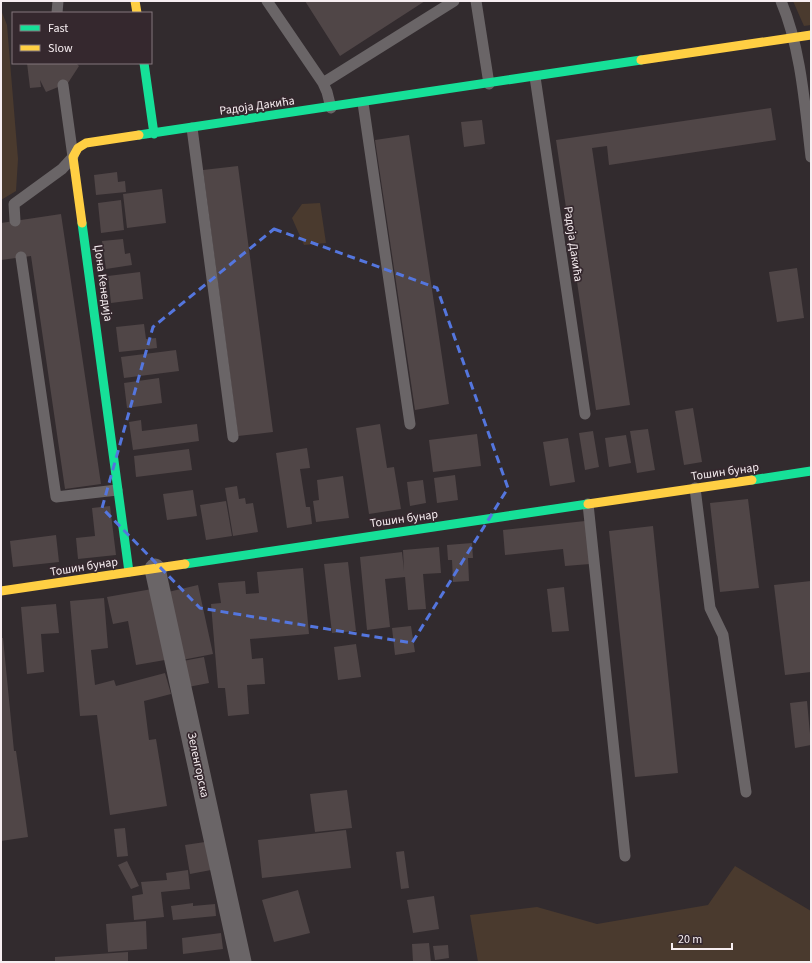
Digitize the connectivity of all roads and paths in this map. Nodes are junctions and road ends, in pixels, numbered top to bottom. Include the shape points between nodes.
1 (58, 1) edge
2 (135, 1) edge
3 (267, 1) edge
4 (454, 1) edge
5 (476, 1) edge
6 (781, 1) edge
7 (57, 12) edge
8 (137, 12) edge
9 (811, 35) edge
10 (792, 38) junction
11 (144, 64) edge
12 (535, 77) junction
13 (323, 84) junction
14 (489, 84) junction
15 (63, 85) dead end
16 (363, 103) junction
17 (332, 108) junction
18 (192, 128) junction
19 (154, 134) junction
20 (73, 157) junction
21 (811, 158) edge
22 (15, 221) dead end
23 (21, 257) dead end
24 (585, 414) dead end
25 (410, 424) dead end
26 (232, 437) dead end
27 (811, 471) edge
28 (695, 488) junction
29 (117, 490) junction
30 (588, 504) junction
31 (155, 569) junction
32 (129, 572) junction
33 (1, 591) edge
34 (746, 792) dead end
35 (625, 856) dead end
36 (242, 962) edge

1 - 7 lane
2 - 8 street
3 - 13 lane
4 - 13 lane
5 - 14 lane
6 - 10 lane
9 - 10 street, Радоја Дакића
10 - 12 street, Радоја Дакића
10 - 21 lane via 802,86
11 - 19 street
12 - 14 street, Радоја Дакића
12 - 24 lane, Радоја Дакића
13 - 17 lane
14 - 16 street, Радоја Дакића
15 - 20 lane
16 - 17 street, Радоја Дакића
16 - 25 lane
17 - 18 street, Радоја Дакића
18 - 19 street, Радоја Дакића
18 - 26 lane
19 - 20 street via 86,143 78,148
20 - 22 lane via 62,169 14,204
20 - 29 street, Џона Кенедија
23 - 29 lane via 56,497
27 - 28 street, Тошин бунар
28 - 30 street, Тошин бунар
28 - 34 lane via 710,608 723,635
29 - 32 street, Џона Кенедија
30 - 31 street, Тошин бунар
30 - 35 lane
31 - 32 street, Тошин бунар
31 - 36 street, Зеленгорска
32 - 33 street, Тошин бунар

